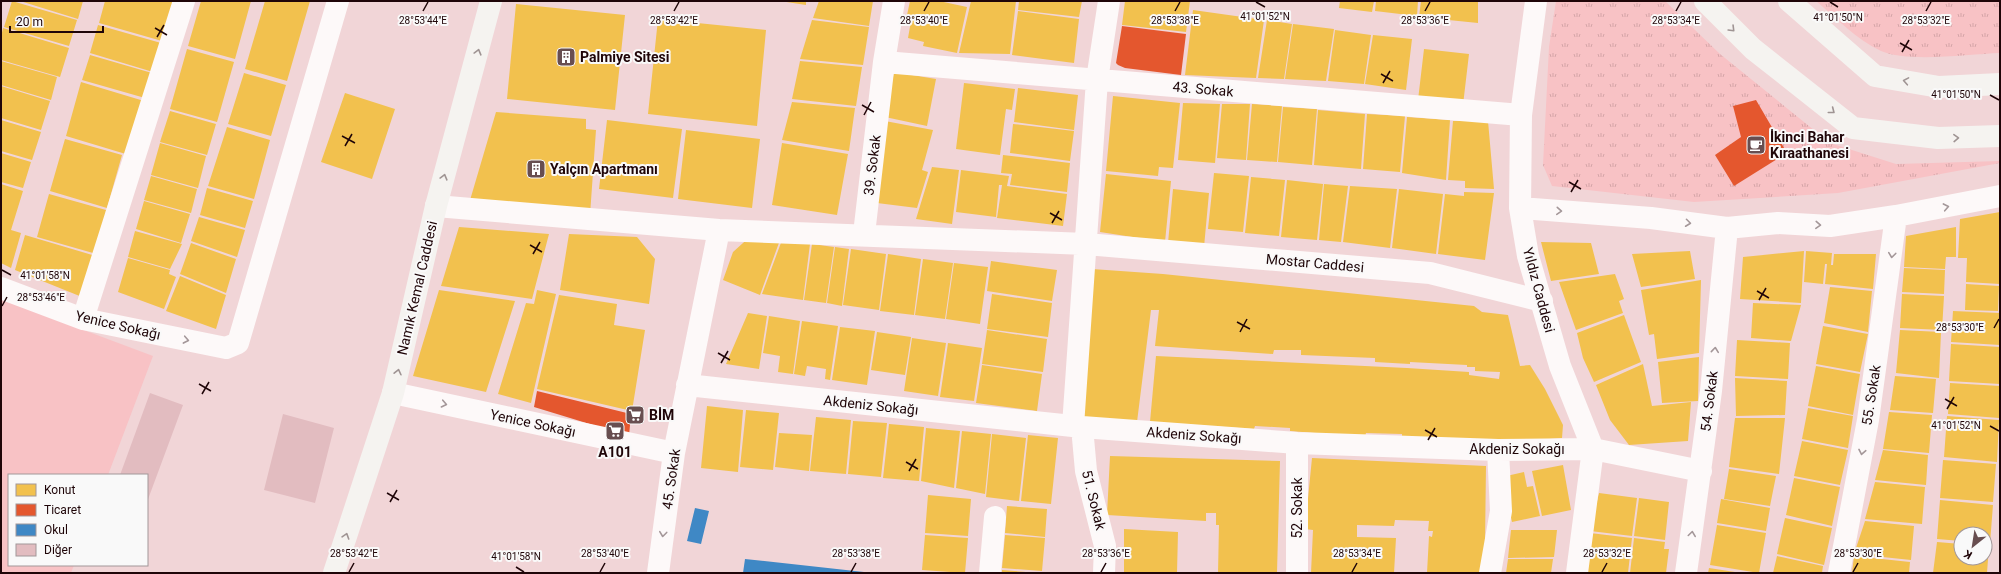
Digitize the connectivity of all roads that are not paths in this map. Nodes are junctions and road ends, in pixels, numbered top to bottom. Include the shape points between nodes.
1 (184, 1) edge
2 (338, 1) edge
3 (491, 1) edge
4 (894, 1) edge
5 (1109, 1) edge
6 (1536, 1) edge
7 (1705, 1) edge
8 (1789, 1) edge
9 (884, 62) junction
10 (1097, 80) junction
11 (2000, 84) edge
12 (1521, 115) junction
13 (2000, 136) edge
14 (2000, 196) edge
15 (436, 206) junction
16 (1520, 208) junction
17 (1896, 216) junction
18 (1727, 228) junction
19 (719, 230) junction
20 (864, 234) junction
21 (1086, 244) junction
22 (1, 288) edge
23 (1542, 301) junction
24 (83, 319) junction
25 (687, 385) junction
26 (393, 392) junction
27 (1078, 427) junction
28 (1297, 442) junction
29 (1592, 448) junction
30 (1498, 450) junction
31 (674, 453) junction
32 (1701, 470) junction
33 (995, 517) dead end
34 (334, 573) edge
35 (658, 573) edge
36 (990, 573) edge
37 (1104, 573) edge
38 (1297, 573) edge
39 (1490, 573) edge
40 (1577, 573) edge
41 (1686, 573) edge
42 (1839, 573) edge

1 - 24 street
24 -> 2 street, Yenice Sokağı via 226,348 238,343
15 -> 3 main road, Namık Kemal Caddesi
4 - 9 street, 39. Sokak
5 - 10 street, 51. Sokak
6 - 12 street, Yıldız Caddesi
7 -> 13 main road via 1753,49 1853,128 1938,138
11 -> 8 main road via 1940,87 1875,76
9 - 10 street, 43. Sokak
9 - 20 street, 39. Sokak
10 - 12 street, 43. Sokak
10 - 21 street, 51. Sokak
12 - 16 street, Yıldız Caddesi
17 -> 14 street
15 - 19 street, Mostar Caddesi
26 -> 15 main road, Namık Kemal Caddesi
16 -> 18 street via 1651,218
16 - 23 street, Yıldız Caddesi via 1528,256
18 -> 17 street via 1778,224 1830,226
17 -> 42 street, 55. Sokak via 1868,420
32 -> 18 street, 54. Sokak
19 - 20 street, Mostar Caddesi
19 - 25 street, 45. Sokak
20 - 21 street, Mostar Caddesi
21 - 23 street, Mostar Caddesi via 1430,273
21 - 27 street, 51. Sokak
22 - 24 street, Yenice Sokağı
23 - 29 street, Yıldız Caddesi via 1560,366
25 - 27 street, Akdeniz Sokağı
25 - 31 street, 45. Sokak
26 -> 31 street, Yenice Sokağı
34 -> 26 main road, Namık Kemal Caddesi
27 - 28 street, Akdeniz Sokağı
27 - 37 street, 51. Sokak via 1105,546
28 - 30 street, Akdeniz Sokağı
28 - 38 street, 52. Sokak
29 - 30 street, Akdeniz Sokağı
29 - 32 street, Akdeniz Sokağı
29 - 40 street, Yıldız Caddesi
30 - 39 street via 1500,511
31 -> 35 street, 45. Sokak
41 -> 32 street, 54. Sokak
33 - 36 street

